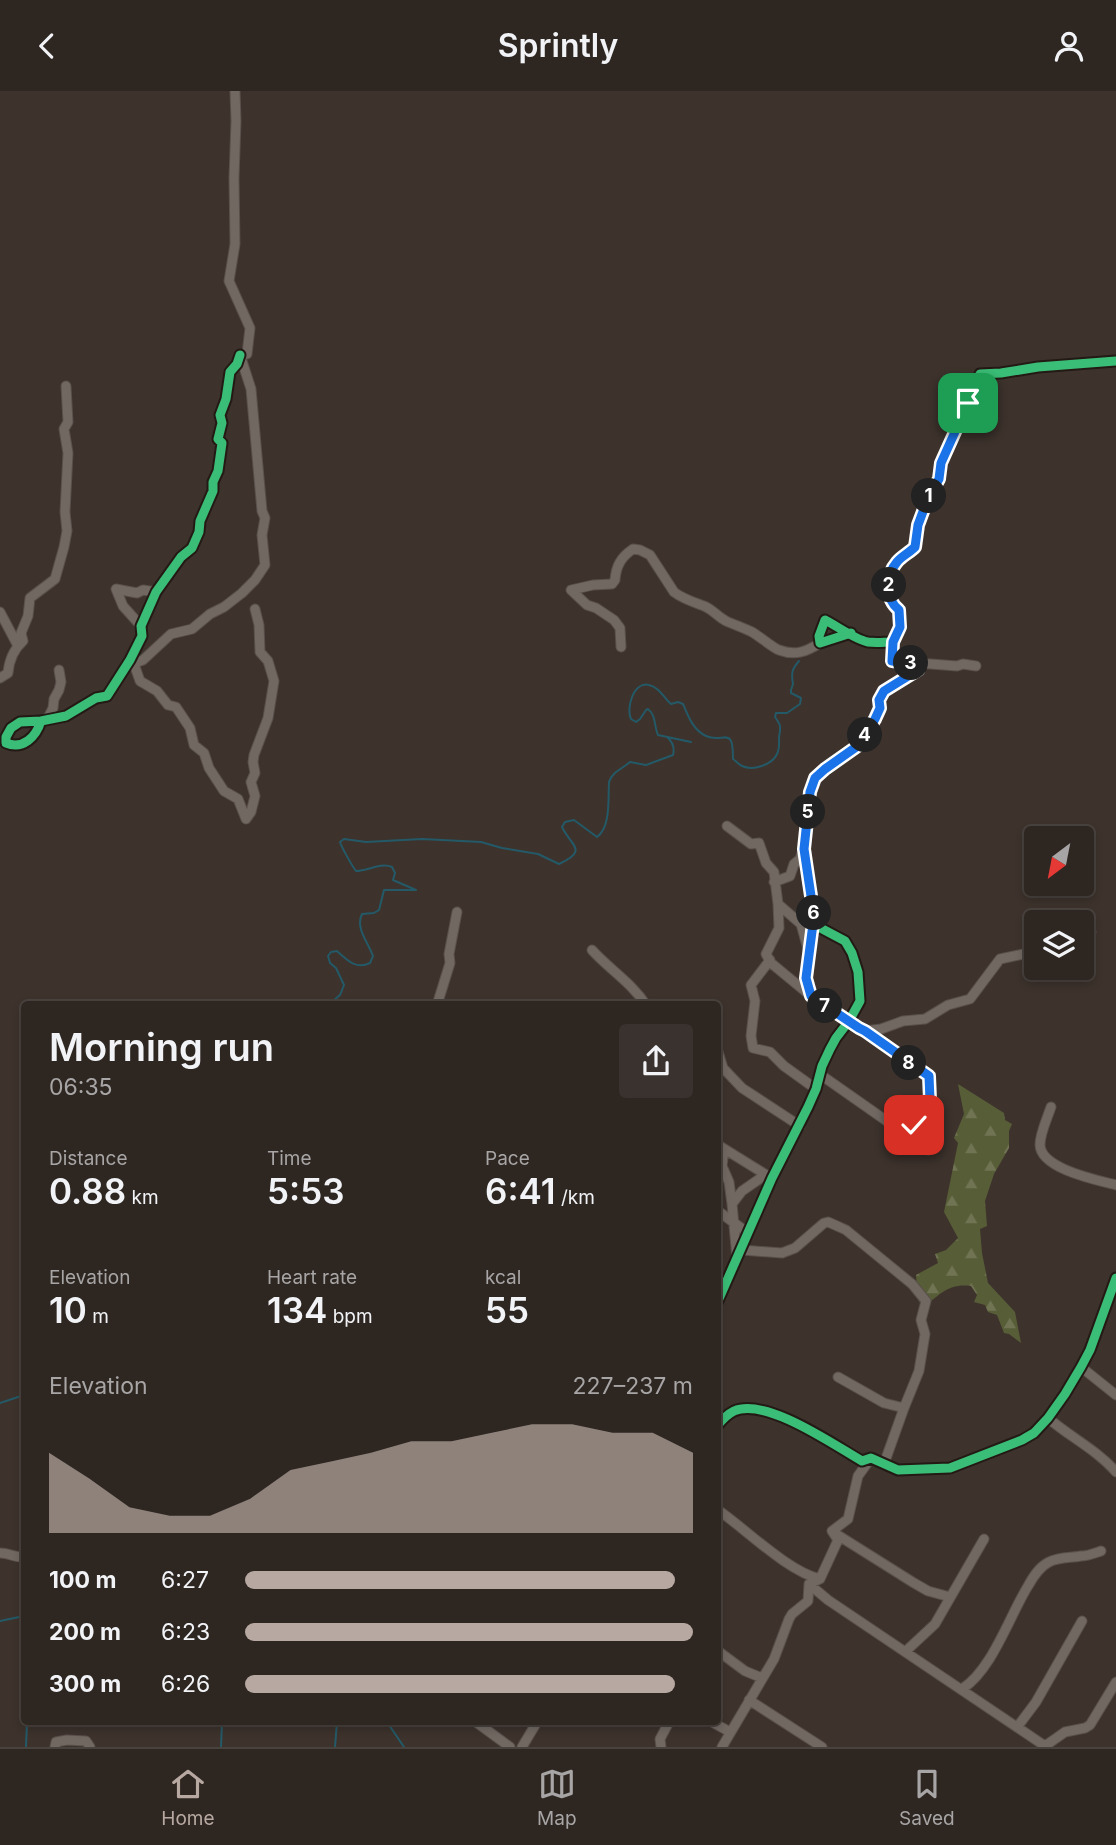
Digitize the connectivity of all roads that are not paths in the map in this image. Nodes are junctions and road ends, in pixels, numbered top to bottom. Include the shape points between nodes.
1 (235, 91) edge
2 (247, 354) dead end
3 (1116, 361) edge
4 (66, 386) dead end
5 (156, 592) junction
6 (255, 609) dead end
7 (0, 612) edge
8 (141, 626) junction
9 (851, 633) junction
10 (893, 642) junction
11 (820, 643) junction
12 (18, 646) junction
13 (621, 647) dead end
14 (130, 663) junction
15 (917, 664) junction
16 (976, 666) dead end
17 (59, 670) dead end
18 (0, 678) edge
19 (44, 721) junction
20 (0, 722) edge
21 (11, 728) junction
22 (727, 825) dead end
23 (804, 849) junction
24 (774, 882) junction
25 (778, 904) junction
26 (457, 912) dead end
27 (813, 924) junction
28 (592, 950) dead end
29 (809, 953) junction
30 (1024, 954) edge
31 (770, 960) junction
32 (811, 996) junction
33 (438, 1001) edge
34 (642, 1001) edge
35 (849, 1021) junction
36 (865, 1031) junction
37 (721, 1068) edge
38 (821, 1075) junction
39 (816, 1089) junction
40 (1051, 1107) dead end
41 (800, 1126) junction
42 (906, 1136) junction
43 (721, 1147) edge
44 (928, 1150) dead end
45 (769, 1177) junction
46 (1116, 1185) edge
47 (732, 1204) junction
48 (721, 1213) edge
49 (733, 1223) junction
50 (748, 1233) junction
51 (742, 1250) junction
52 (737, 1259) junction
53 (1116, 1278) edge
54 (721, 1282) edge
55 (1081, 1367) junction
56 (838, 1377) dead end
57 (1116, 1395) edge
58 (904, 1408) junction
59 (1048, 1418) junction
60 (721, 1423) edge
61 (871, 1458) junction
62 (884, 1464) junction
63 (1116, 1472) edge
64 (721, 1512) edge
65 (832, 1531) junction
66 (984, 1539) dead end
67 (1101, 1551) dead end
68 (0, 1553) edge
69 (21, 1557) edge
70 (820, 1579) junction
71 (809, 1584) junction
72 (950, 1597) junction
73 (1083, 1621) dead end
74 (906, 1651) junction
75 (721, 1653) edge
76 (762, 1678) junction
77 (1116, 1682) edge
78 (962, 1689) junction
79 (749, 1700) junction
80 (480, 1725) edge
81 (535, 1725) edge
82 (667, 1725) edge
83 (717, 1725) edge
84 (1018, 1726) junction
85 (730, 1732) junction
86 (55, 1747) edge
87 (90, 1747) edge
88 (510, 1747) edge
89 (522, 1747) edge
90 (662, 1747) edge
91 (722, 1747) edge
92 (822, 1747) edge

1 - 2 street via 235,244 229,281 250,328
3 - 10 street via 979,374 918,525 915,547 896,563 889,579 888,595 899,610 900,627
4 - 12 street via 67,531 55,579 30,598 23,641
5 - 8 street
5 - 8 street via 116,589 123,606
5 - 14 street via 199,533 218,471 220,415 230,372 240,355 251,389 265,518 265,565 224,607 192,629 171,634 143,660
6 - 14 street via 260,652 274,681 268,719 254,755 251,782 255,796 246,822 238,799 224,791 176,707 140,681
7 - 12 street
8 - 14 street via 142,636
9 - 10 street via 866,642
9 - 11 street
9 - 11 street via 825,619
10 - 15 street via 892,661
11 - 13 street via 806,652 777,650 678,595 650,555 633,549 615,569 612,584 571,590 614,620 620,628
12 - 18 street via 8,673
14 - 19 street via 107,696
15 - 16 street
15 - 23 street via 917,671 884,691 875,719 859,745 815,778
17 - 19 street via 59,690
19 - 21 street via 20,722
19 - 21 street via 24,745 6,743
20 - 21 street
22 - 24 street via 751,844 759,843 774,872
23 - 24 street via 790,876
23 - 27 street
24 - 25 street
25 - 29 street via 801,924
25 - 31 street via 779,927 766,954
26 - 33 street via 450,963
27 - 29 street
27 - 35 street via 845,941 852,953 860,1001
28 - 34 street
29 - 32 street via 806,978
30 - 36 street via 1000,959 970,999 925,1019
31 - 32 street
31 - 39 street via 751,985 753,1048 770,1052
32 - 35 street
35 - 36 street
35 - 38 street via 836,1038
36 - 42 street via 929,1076 930,1100
37 - 41 street via 742,1088
38 - 39 street
38 - 42 street
39 - 41 street
40 - 46 street via 1040,1142 1043,1156 1065,1170
41 - 45 street
42 - 44 street
43 - 45 street
43 - 47 street
45 - 47 street via 741,1191
45 - 50 street
47 - 49 street
48 - 49 street
49 - 50 street
49 - 52 street
50 - 51 street
51 - 52 street
51 - 58 street via 782,1253 828,1223 846,1230 912,1284 926,1301 921,1320 926,1333 919,1371
52 - 54 street
53 - 55 street
55 - 57 street
55 - 59 street
56 - 58 street via 884,1403
58 - 62 street
59 - 62 street via 1022,1440 950,1468 898,1470
59 - 63 street
60 - 61 street via 735,1411 760,1409 793,1421 862,1461
61 - 62 street
61 - 65 street via 859,1476 848,1519
64 - 70 street via 772,1552
65 - 70 street via 838,1540
65 - 72 street via 928,1591
66 - 72 street
67 - 78 street via 1064,1557 1037,1572 978,1676
68 - 69 street
70 - 71 street
71 - 74 street
71 - 76 street via 808,1601 789,1619
72 - 74 street via 935,1624
73 - 84 street
74 - 78 street
75 - 76 street
76 - 79 street
77 - 84 street via 1090,1725 1065,1732 1050,1744 1045,1746
78 - 84 street
79 - 85 street
79 - 92 street
80 - 88 street
81 - 89 street
82 - 90 street via 660,1739
83 - 85 street
85 - 91 street
86 - 87 street via 56,1742 67,1739 86,1741

